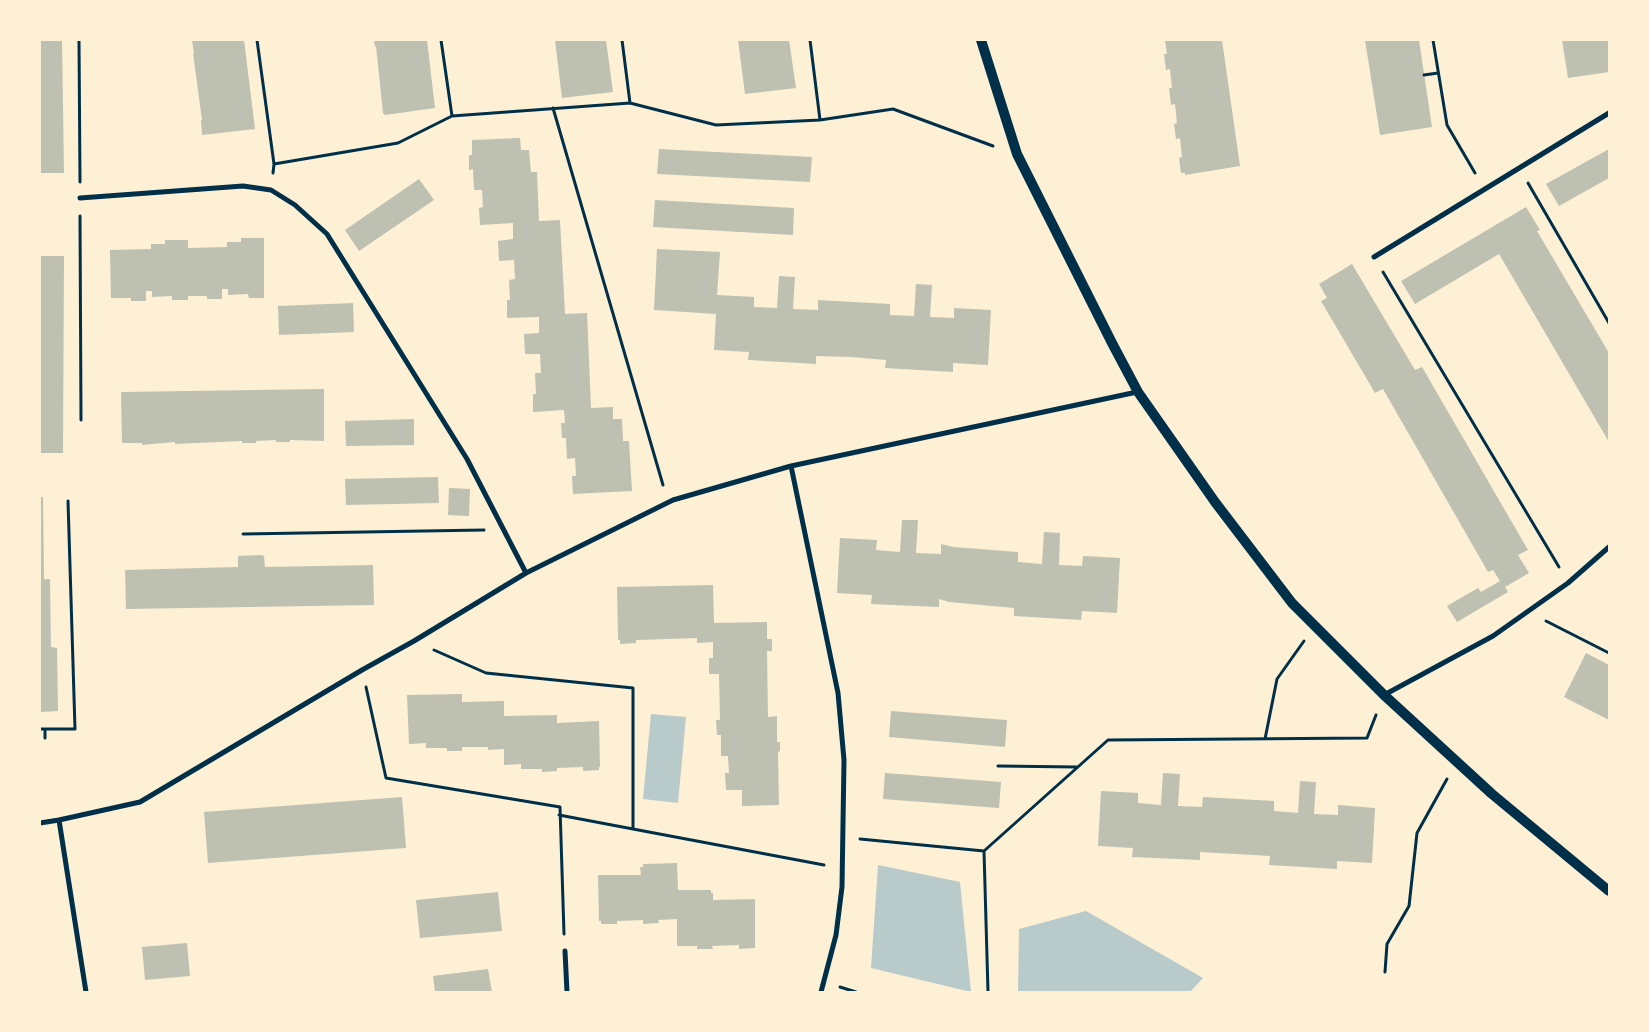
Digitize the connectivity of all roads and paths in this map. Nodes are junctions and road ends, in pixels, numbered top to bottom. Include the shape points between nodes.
1 (79, 40) edge
2 (257, 40) edge
3 (441, 40) edge
4 (622, 40) edge
5 (810, 40) edge
6 (981, 40) edge
7 (1433, 40) edge
8 (1438, 73) junction
9 (1424, 75) dead end
10 (630, 103) junction
11 (554, 108) junction
12 (1609, 113) edge
13 (452, 116) junction
14 (820, 120) junction
15 (1017, 154) junction
16 (274, 164) junction
17 (1520, 168) junction
18 (1485, 189) junction
19 (271, 190) junction
20 (80, 198) junction
21 (1374, 257) joint
22 (1609, 323) edge
23 (1138, 392) junction
24 (81, 420) dead end
25 (792, 466) junction
26 (68, 501) dead end
27 (668, 502) junction
28 (504, 530) junction
29 (242, 534) dead end
30 (1609, 547) edge
31 (526, 573) junction
32 (1568, 583) junction
33 (1527, 612) junction
34 (1315, 626) junction
35 (414, 641) junction
36 (1609, 653) edge
37 (362, 670) junction
38 (1384, 696) junction
39 (40, 729) edge
40 (45, 729) junction
41 (45, 738) dead end
42 (1265, 739) junction
43 (1456, 762) junction
44 (998, 766) dead end
45 (1078, 767) junction
46 (559, 815) junction
47 (59, 820) junction
48 (40, 823) edge
49 (633, 830) junction
50 (843, 837) junction
51 (984, 851) junction
52 (842, 868) junction
53 (1609, 891) edge
54 (565, 951) joint
55 (1385, 972) dead end
56 (86, 992) edge
57 (567, 992) edge
58 (821, 992) edge
59 (988, 992) edge

1 - 20 path
2 - 16 path
3 - 13 path
4 - 10 path
5 - 14 path
6 - 15 main road
7 - 8 path
8 - 9 path
8 - 18 path via 1447,125
10 - 11 path
10 - 14 path via 716,125
11 - 13 path
11 - 27 path
12 - 17 street
13 - 16 path via 398,143
14 - 15 path via 893,109
15 - 23 main road
16 - 19 path
17 - 18 street
17 - 22 path
18 - 21 street
19 - 20 street via 243,186
19 - 28 street via 295,205 327,234 467,459
20 - 24 path
21 - 32 path
23 - 25 street
23 - 34 main road via 1215,502 1292,603
25 - 27 street
25 - 50 street via 838,693 844,760
26 - 40 path via 74,729
27 - 31 street
28 - 29 path
28 - 31 street
30 - 32 street
31 - 35 street
32 - 33 street
33 - 36 path
33 - 38 street via 1493,636
34 - 38 main road
34 - 42 path via 1277,679
35 - 37 street
35 - 49 path via 486,673 633,688
37 - 46 path via 386,778 560,807
37 - 47 street via 140,802
38 - 42 path via 1367,738
38 - 43 main road
39 - 40 path
40 - 41 path
42 - 45 path via 1108,740
43 - 53 main road
43 - 55 path via 1418,833 1409,906 1386,944
44 - 45 path
45 - 51 path
46 - 49 path
46 - 54 path
47 - 48 street
47 - 56 street
49 - 52 path
50 - 51 path
50 - 52 street
51 - 59 path
52 - 58 street via 836,936
54 - 57 street

